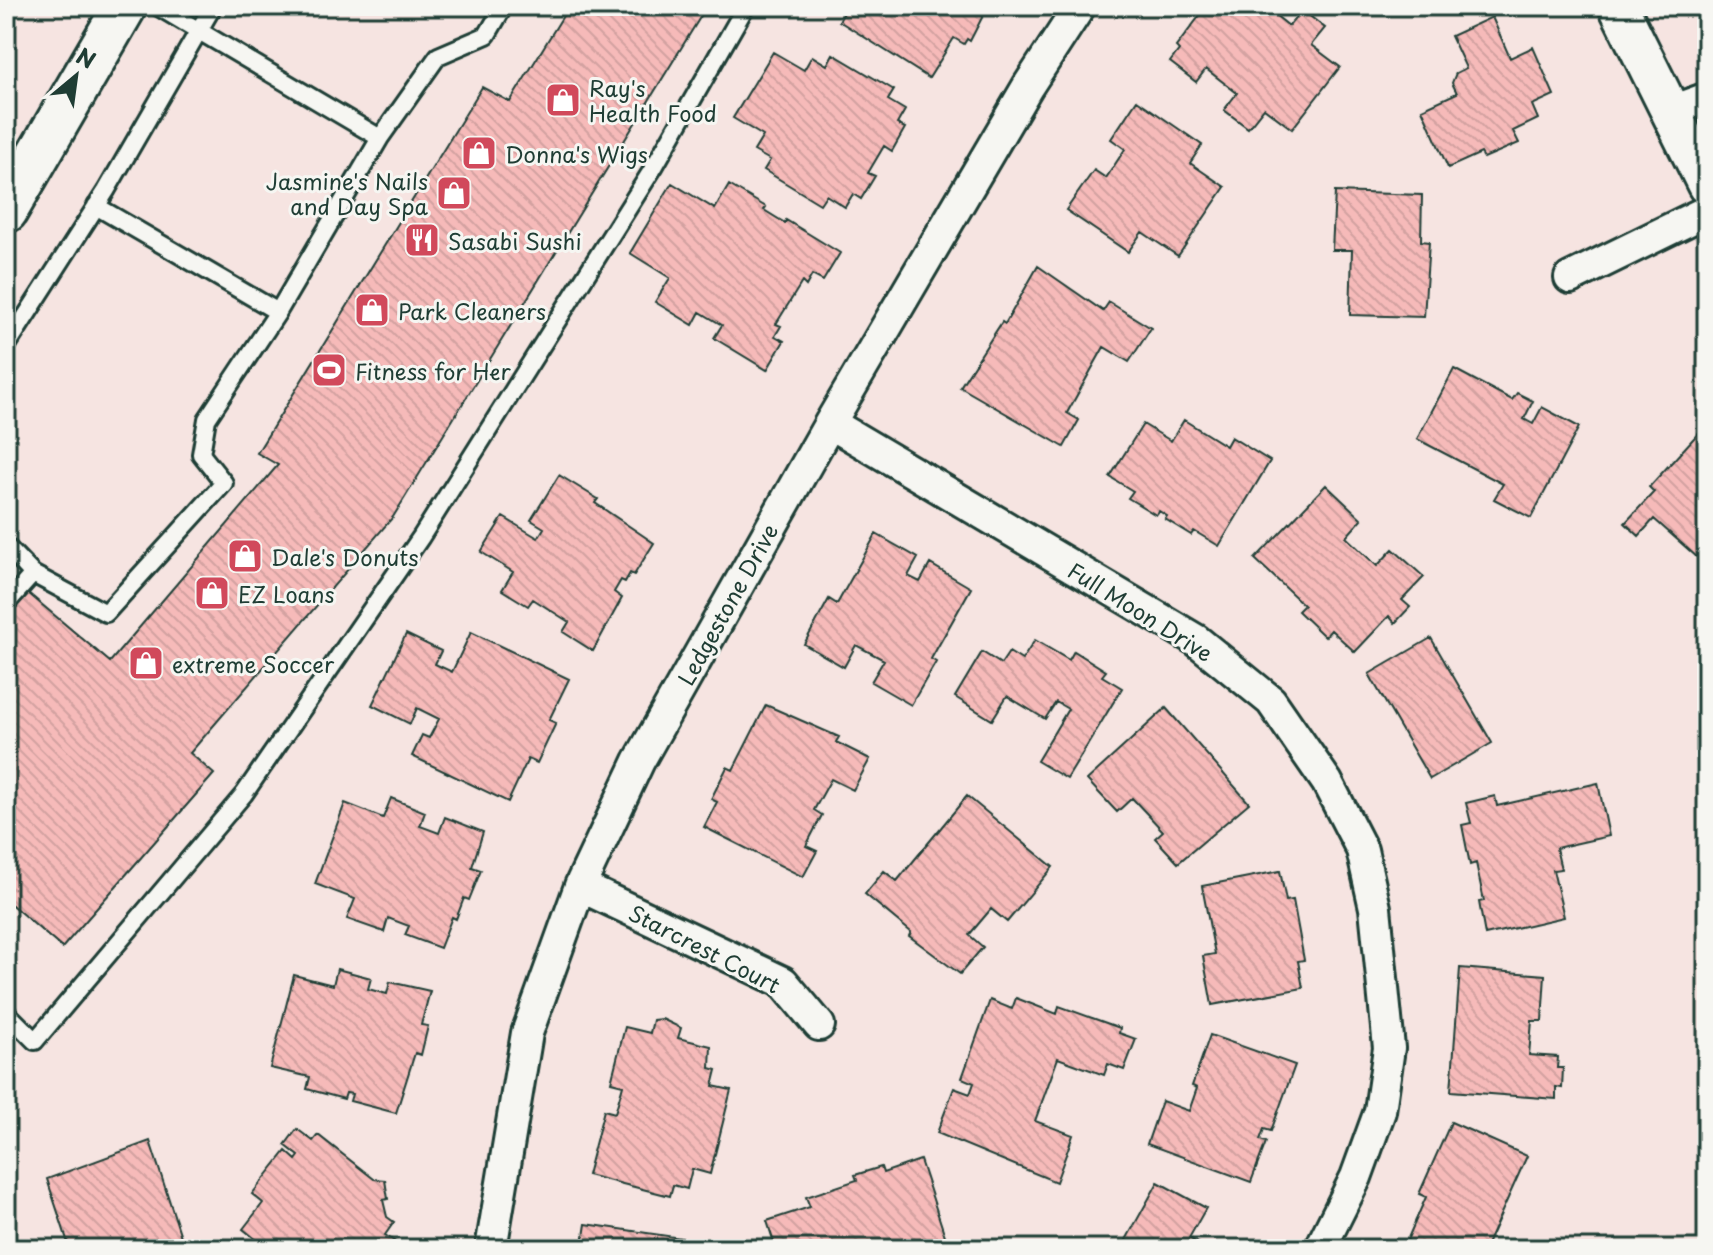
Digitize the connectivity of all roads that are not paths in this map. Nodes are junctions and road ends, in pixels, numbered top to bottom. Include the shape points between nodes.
1 (125, 6) edge
2 (157, 6) edge
3 (213, 6) edge
4 (504, 6) edge
5 (746, 6) edge
6 (1080, 6) edge
7 (1618, 6) edge
8 (198, 32) junction
9 (1707, 98) edge
10 (1671, 111) junction
11 (380, 138) junction
12 (1707, 185) edge
13 (96, 206) junction
14 (6, 211) edge
15 (1707, 211) edge
16 (1570, 278) dead end
17 (278, 312) junction
18 (6, 347) edge
19 (830, 423) junction
20 (6, 546) edge
21 (33, 574) junction
22 (6, 604) edge
23 (580, 886) junction
24 (6, 1012) edge
25 (819, 1025) dead end
26 (491, 1249) edge
27 (1320, 1249) edge

1 - 14 main road
2 - 8 lane
3 - 8 lane
4 - 11 lane via 487,35 438,56
5 - 24 lane via 654,167 421,537 244,794 35,1041
6 - 19 street, Ledgestone Drive
7 - 10 street
8 - 11 lane
8 - 13 lane
9 - 10 street
10 - 12 street
11 - 17 lane
13 - 17 lane
13 - 18 lane
15 - 16 street
17 - 21 lane via 207,419 201,454 224,483 106,613
19 - 23 street, Ledgestone Drive via 639,761
19 - 27 street, Full Moon Drive via 1196,640 1271,701 1327,782 1362,850 1375,908 1389,1048 1380,1111 1356,1177
20 - 21 lane
21 - 22 lane
23 - 25 street, Starcrest Court via 783,982
23 - 26 street, Ledgestone Drive via 527,1033

